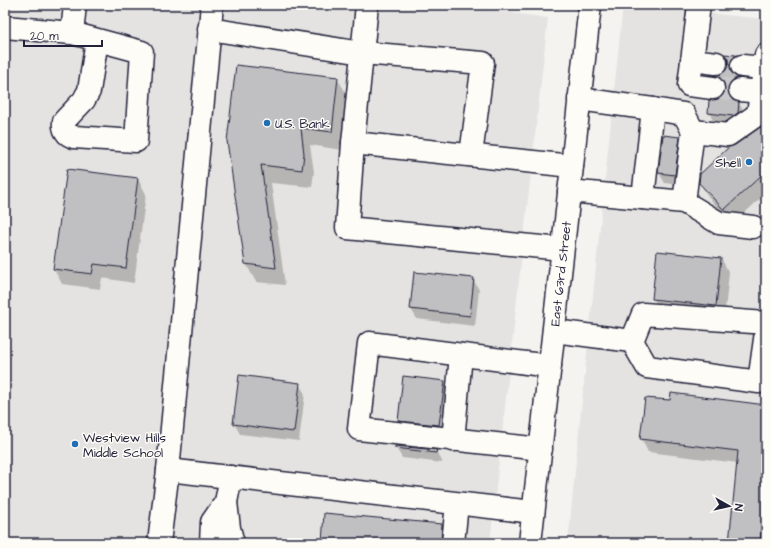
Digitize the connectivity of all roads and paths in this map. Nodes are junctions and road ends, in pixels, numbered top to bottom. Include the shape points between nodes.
1 (75, 5) edge
2 (212, 5) edge
3 (367, 5) edge
4 (590, 5) edge
5 (699, 5) edge
6 (5, 27) edge
7 (209, 29) junction
8 (72, 33) junction
9 (97, 40) junction
10 (362, 53) junction
11 (692, 60) junction
12 (765, 61) edge
13 (716, 63) dead end
14 (742, 66) tunnel mouth
15 (689, 85) junction
16 (713, 88) tunnel mouth
17 (579, 99) junction
18 (653, 109) junction
19 (689, 123) junction
20 (354, 143) junction
21 (471, 155) junction
22 (572, 166) junction
23 (569, 191) junction
24 (643, 198) junction
25 (684, 202) junction
26 (753, 227) dead end
27 (562, 249) junction
28 (766, 324) edge
29 (554, 331) junction
30 (766, 332) edge
31 (632, 340) junction
32 (461, 355) junction
33 (550, 366) junction
34 (453, 440) junction
35 (541, 449) junction
36 (168, 470) junction
37 (231, 477) junction
38 (226, 502) junction
39 (457, 504) junction
40 (534, 512) junction
41 (158, 543) edge
42 (211, 543) edge
43 (233, 543) edge
44 (453, 543) edge
45 (530, 543) edge

1 - 8 main road
2 - 7 main road
3 - 10 main road
4 - 17 main road, East 63rd Street
5 - 11 main road
6 - 8 main road
7 - 10 main road
7 - 36 main road
8 - 9 main road
9 - 9 main road via 142,52 136,141 74,137 68,135 64,129 64,121 84,100 89,90
10 - 20 main road
10 - 21 main road via 483,63
11 - 13 main road
11 - 15 main road
12 - 14 main road
12 - 19 main road via 751,91 758,114 728,135
15 - 16 main road
15 - 19 main road
17 - 18 main road
17 - 22 main road, East 63rd Street
18 - 19 main road
18 - 24 main road
19 - 25 main road
20 - 21 main road
20 - 27 main road via 347,228
21 - 22 main road
22 - 23 main road, East 63rd Street
23 - 24 main road
23 - 27 main road, East 63rd Street
24 - 25 main road
25 - 26 main road via 719,223
27 - 29 main road, East 63rd Street
28 - 31 main road via 643,314
29 - 31 main road
29 - 33 main road, East 63rd Street
30 - 31 main road via 759,382 647,367
32 - 33 main road
32 - 34 main road
32 - 34 main road via 368,343 359,429
33 - 35 main road, East 63rd Street
34 - 35 main road
35 - 40 main road, East 63rd Street
36 - 37 main road
36 - 41 main road
37 - 38 main road
37 - 39 main road
38 - 42 main road via 212,522
38 - 43 main road
39 - 40 main road
39 - 44 main road
40 - 45 main road, East 63rd Street

